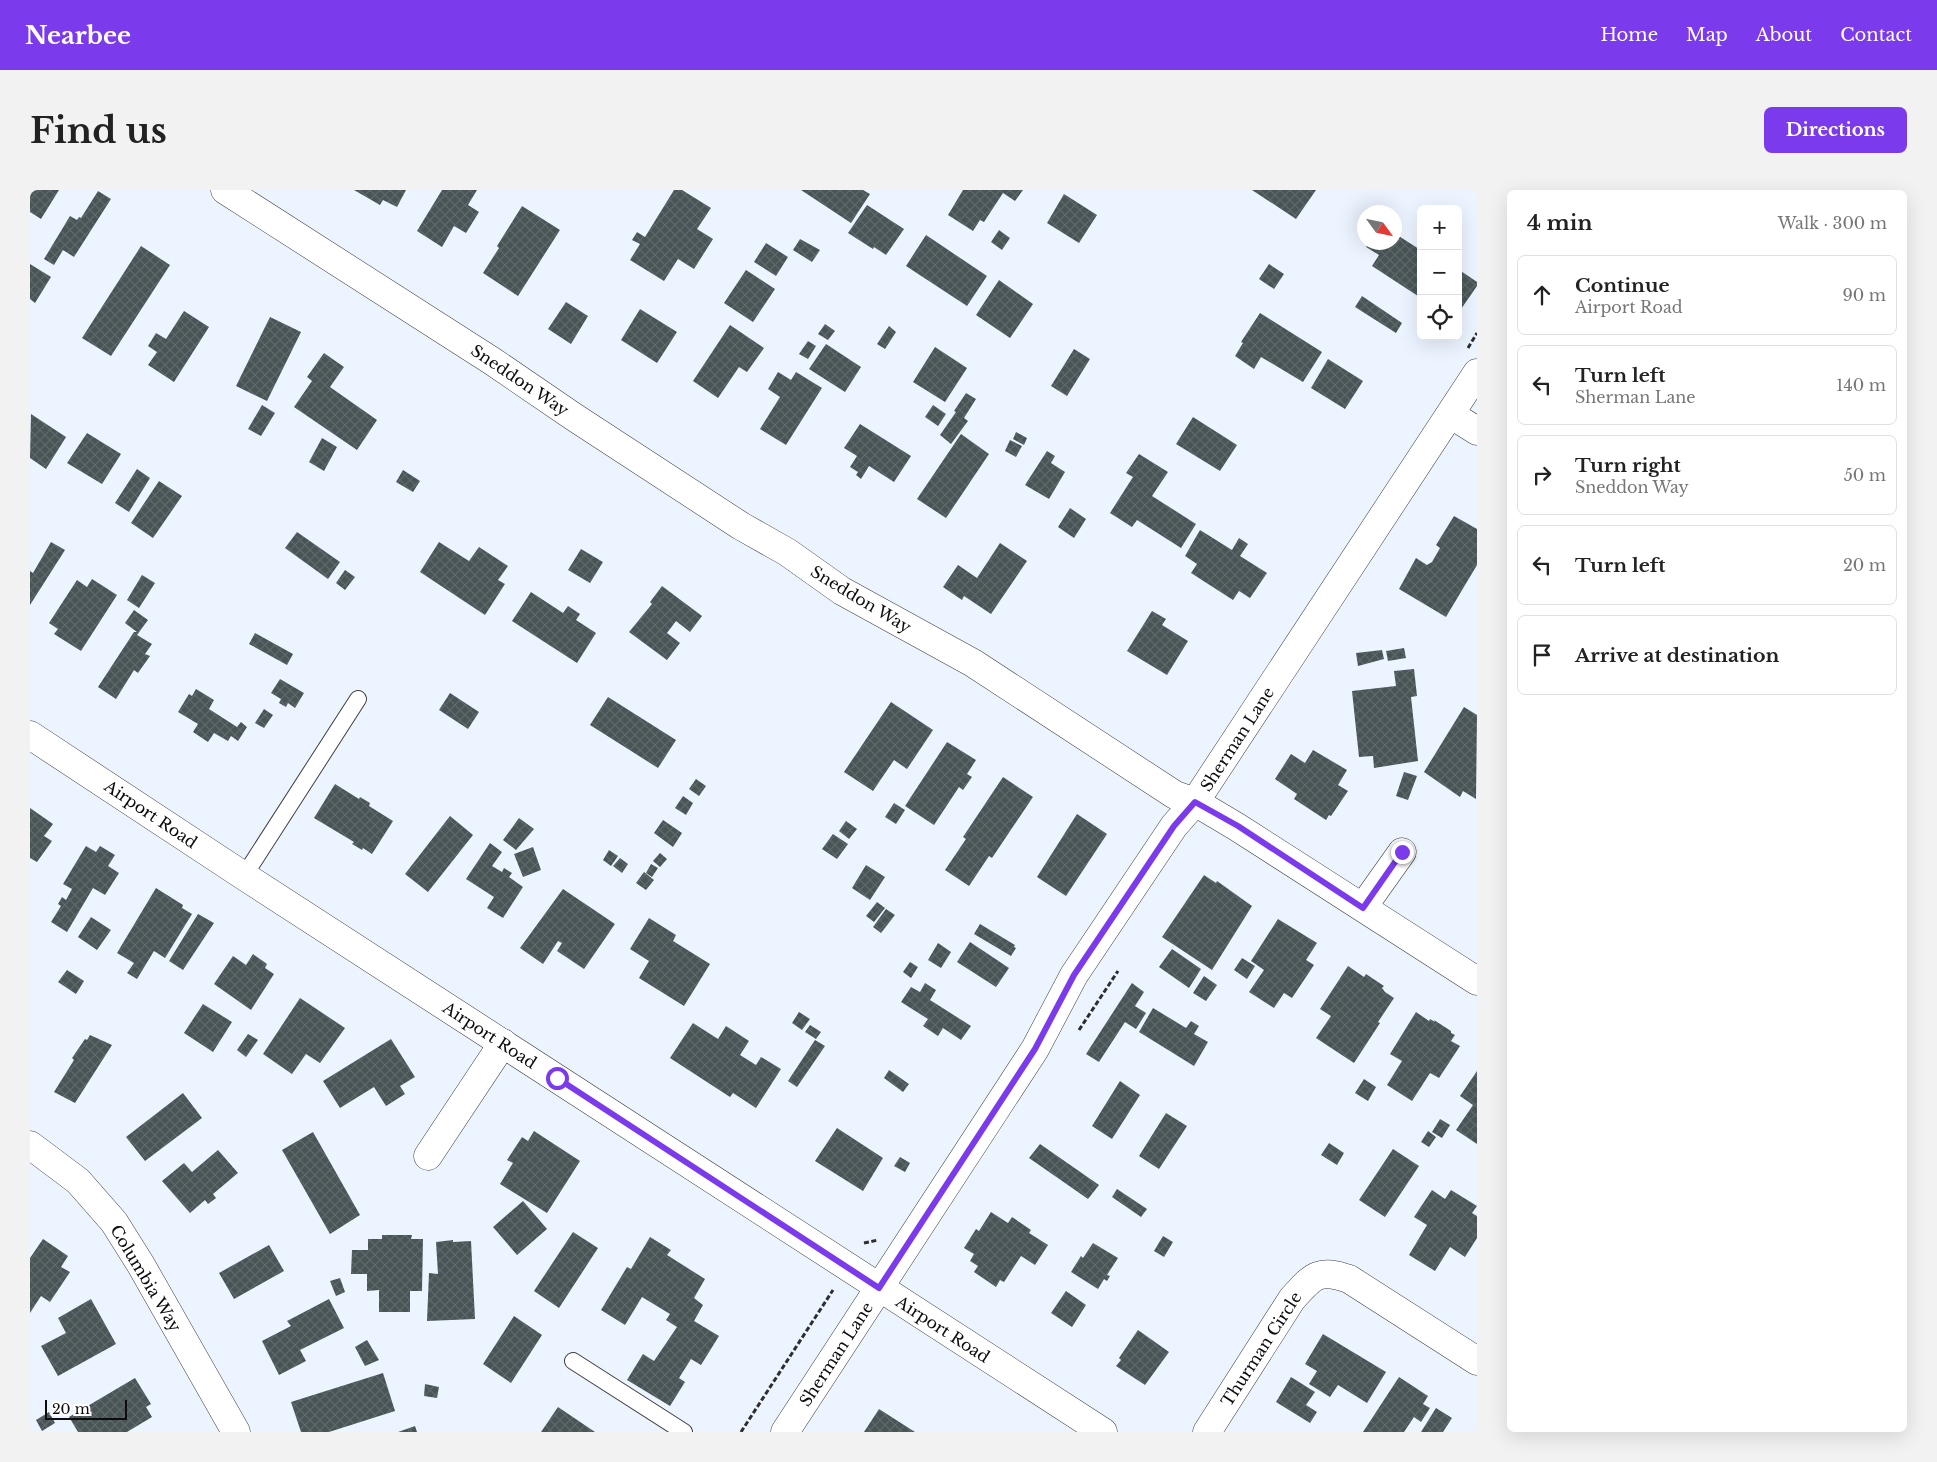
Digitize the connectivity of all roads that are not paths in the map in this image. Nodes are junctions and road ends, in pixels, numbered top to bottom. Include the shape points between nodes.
1 (224, 190) edge
2 (1470, 364) edge
3 (1450, 414) junction
4 (1477, 431) edge
5 (358, 699) dead end
6 (30, 735) edge
7 (1195, 802) junction
8 (1402, 852) dead end
9 (244, 876) junction
10 (1363, 908) junction
11 (1477, 981) edge
12 (503, 1043) junction
13 (30, 1145) edge
14 (428, 1156) dead end
15 (879, 1288) junction
16 (573, 1361) dead end
17 (1477, 1361) edge
18 (236, 1432) edge
19 (684, 1432) edge
20 (785, 1432) edge
21 (1102, 1432) edge
22 (1207, 1432) edge

1 - 7 street, Sneddon Way via 734,521 787,552 842,591 972,663 1175,795
2 - 3 street, Sherman Lane
3 - 4 street
3 - 7 street, Sherman Lane
5 - 9 lane
6 - 9 street, Airport Road
7 - 10 street, Sneddon Way via 1238,826
7 - 15 street, Sherman Lane via 1174,826 1074,975 1035,1049
8 - 10 street
9 - 12 street, Airport Road
10 - 11 street, Sneddon Way
12 - 14 street
12 - 15 street, Airport Road
13 - 18 street, Columbia Way via 78,1181 114,1222
15 - 20 street, Sherman Lane
15 - 21 street, Airport Road
16 - 19 lane
17 - 22 street, Thurman Circle via 1349,1279 1330,1273 1321,1275 1308,1281 1292,1299

